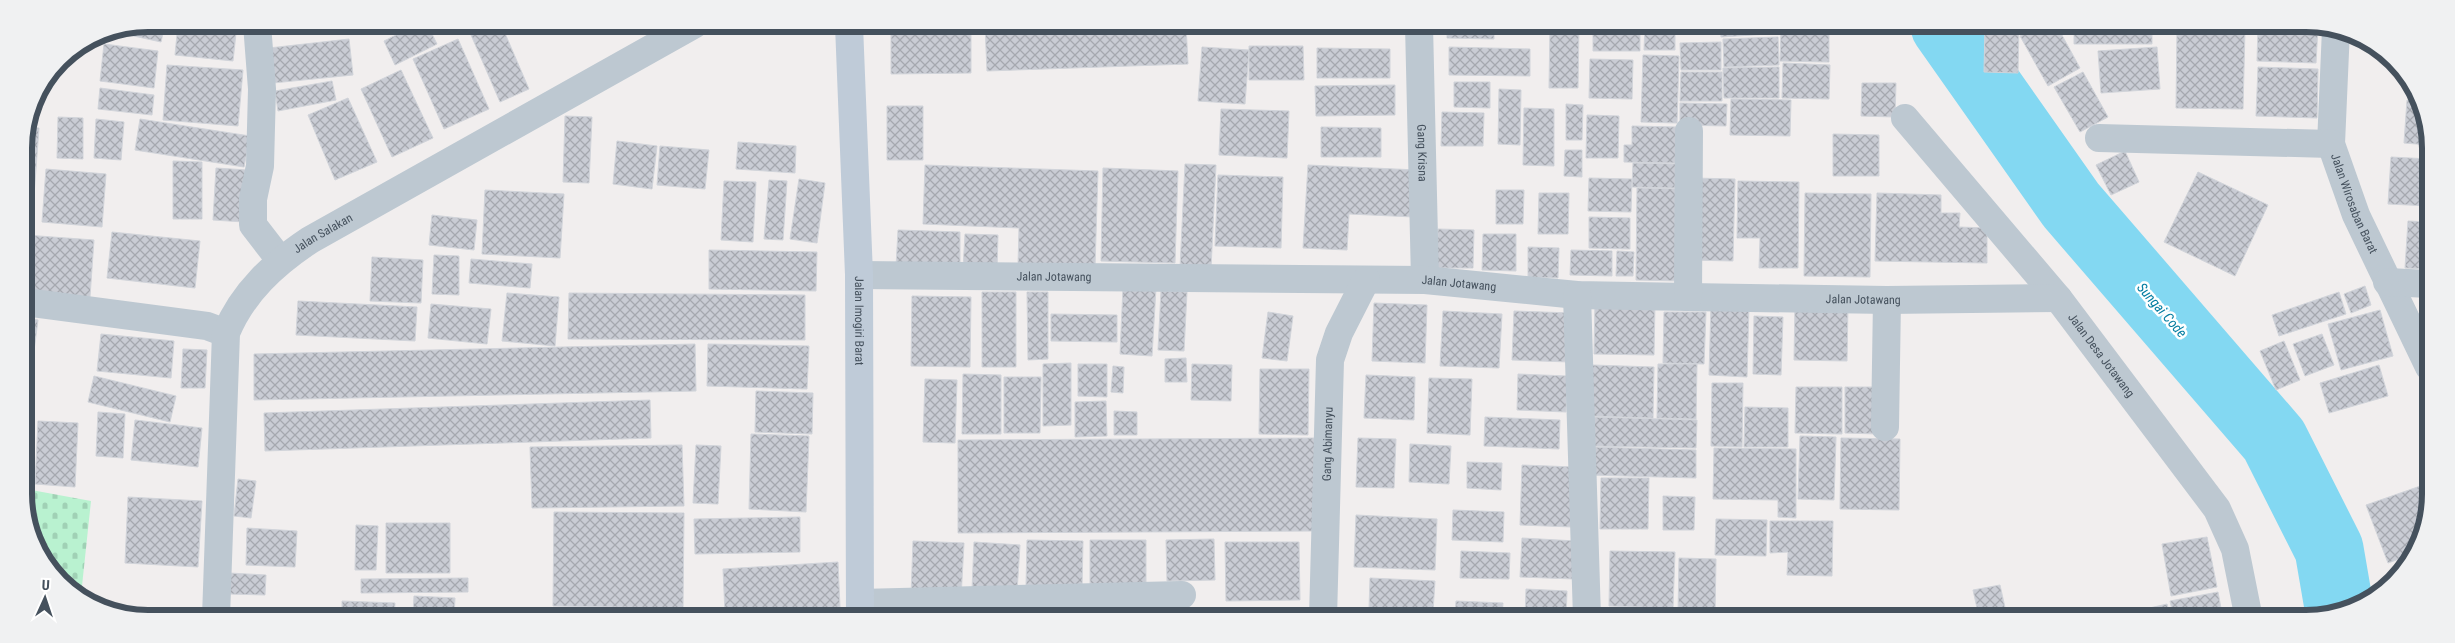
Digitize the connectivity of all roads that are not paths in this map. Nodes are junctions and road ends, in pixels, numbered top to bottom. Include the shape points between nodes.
1 (257, 32) edge
2 (681, 32) edge
3 (849, 32) edge
4 (1419, 32) edge
5 (2336, 37) edge
6 (1905, 118) dead end
7 (1689, 131) dead end
8 (2099, 138) dead end
9 (2331, 144) junction
10 (270, 248) junction
11 (859, 275) junction
12 (1366, 280) junction
13 (1425, 280) junction
14 (2387, 282) junction
15 (2422, 284) edge
16 (1577, 295) junction
17 (1688, 297) junction
18 (2058, 298) junction
19 (1887, 300) junction
20 (33, 303) edge
21 (205, 327) junction
22 (2422, 353) edge
23 (1885, 427) dead end
24 (1182, 595) dead end
25 (216, 610) edge
26 (860, 610) edge
27 (1323, 610) edge
28 (1587, 610) edge
29 (2247, 610) edge

1 - 10 street via 262,89 260,166 253,199 253,225
2 - 10 street, Jalan Salakan via 310,240
3 - 11 main road, Jalan Imogiri Barat
4 - 13 street, Gang Krisna
5 - 9 street, Jalan Wirosaban Barat
6 - 18 street, Jalan Desa Jotawang
7 - 17 street
8 - 9 street
9 - 14 street, Jalan Wirosaban Barat via 2356,215
10 - 21 street, Jalan Salakan via 235,310
11 - 12 street, Jalan Jotawang
11 - 26 main road, Jalan Imogiri Barat
12 - 13 street, Jalan Jotawang
12 - 27 street, Gang Abimanyu via 1339,332 1330,360
13 - 16 street, Jalan Jotawang
14 - 15 street
14 - 22 street, Jalan Wirosaban Barat
16 - 17 street, Jalan Jotawang
16 - 28 street
17 - 19 street, Jalan Jotawang
18 - 19 street, Jalan Jotawang
18 - 29 street, Jalan Desa Jotawang via 2217,509 2236,549
19 - 23 street
20 - 21 street
21 - 25 street, Jalan Salakan
24 - 26 street

